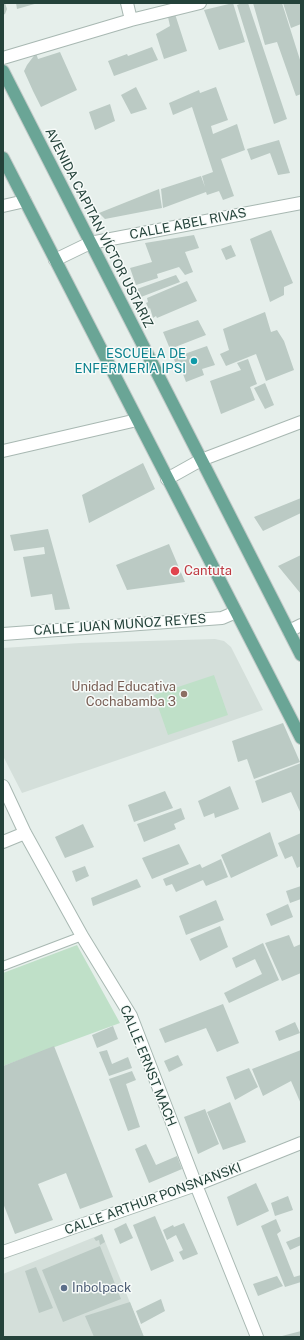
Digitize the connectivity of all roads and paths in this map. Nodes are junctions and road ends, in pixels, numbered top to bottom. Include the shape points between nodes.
1 (127, 3) edge
2 (200, 3) edge
3 (132, 20) junction
4 (3, 58) edge
5 (3, 71) edge
6 (3, 158) edge
7 (25, 201) junction
8 (301, 203) edge
9 (3, 206) edge
10 (90, 242) junction
11 (55, 260) junction
12 (137, 420) junction
13 (301, 422) edge
14 (3, 452) edge
15 (201, 460) junction
16 (167, 479) junction
17 (236, 612) junction
18 (301, 625) edge
19 (289, 631) junction
20 (3, 634) edge
21 (301, 655) edge
22 (301, 738) edge
23 (3, 786) edge
24 (25, 833) junction
25 (3, 842) edge
26 (82, 936) junction
27 (3, 966) edge
28 (301, 1143) edge
29 (196, 1185) junction
30 (3, 1252) edge
31 (257, 1337) edge

1 - 3 street
2 - 3 street
3 - 4 street
5 - 10 main road, AVENIDA CAPITAN VÍCTOR USTARIZ
6 - 7 main road
7 - 9 street
7 - 11 main road
8 - 10 street, CALLE ABEL RIVAS
10 - 11 street, CALLE ABEL RIVAS
10 - 15 main road, AVENIDA CAPITAN VÍCTOR USTARIZ
11 - 12 main road
12 - 14 street
12 - 16 main road
13 - 15 street
15 - 16 street
15 - 19 main road, AVENIDA CAPITAN VÍCTOR USTARIZ
16 - 17 main road
17 - 20 street, CALLE JUAN MUÑOZ REYES via 222,618
17 - 22 main road
18 - 19 street
19 - 21 main road, AVENIDA CAPITAN VÍCTOR USTARIZ
23 - 24 street, CALLE ERNST MACH
24 - 25 street
24 - 26 street, CALLE ERNST MACH
26 - 27 lane
26 - 29 street, CALLE ERNST MACH via 131,1016
28 - 29 street, CALLE ARTHUR PONSNANSKI
29 - 30 street, CALLE ARTHUR PONSNANSKI
29 - 31 street, CALLE ERNST MACH

